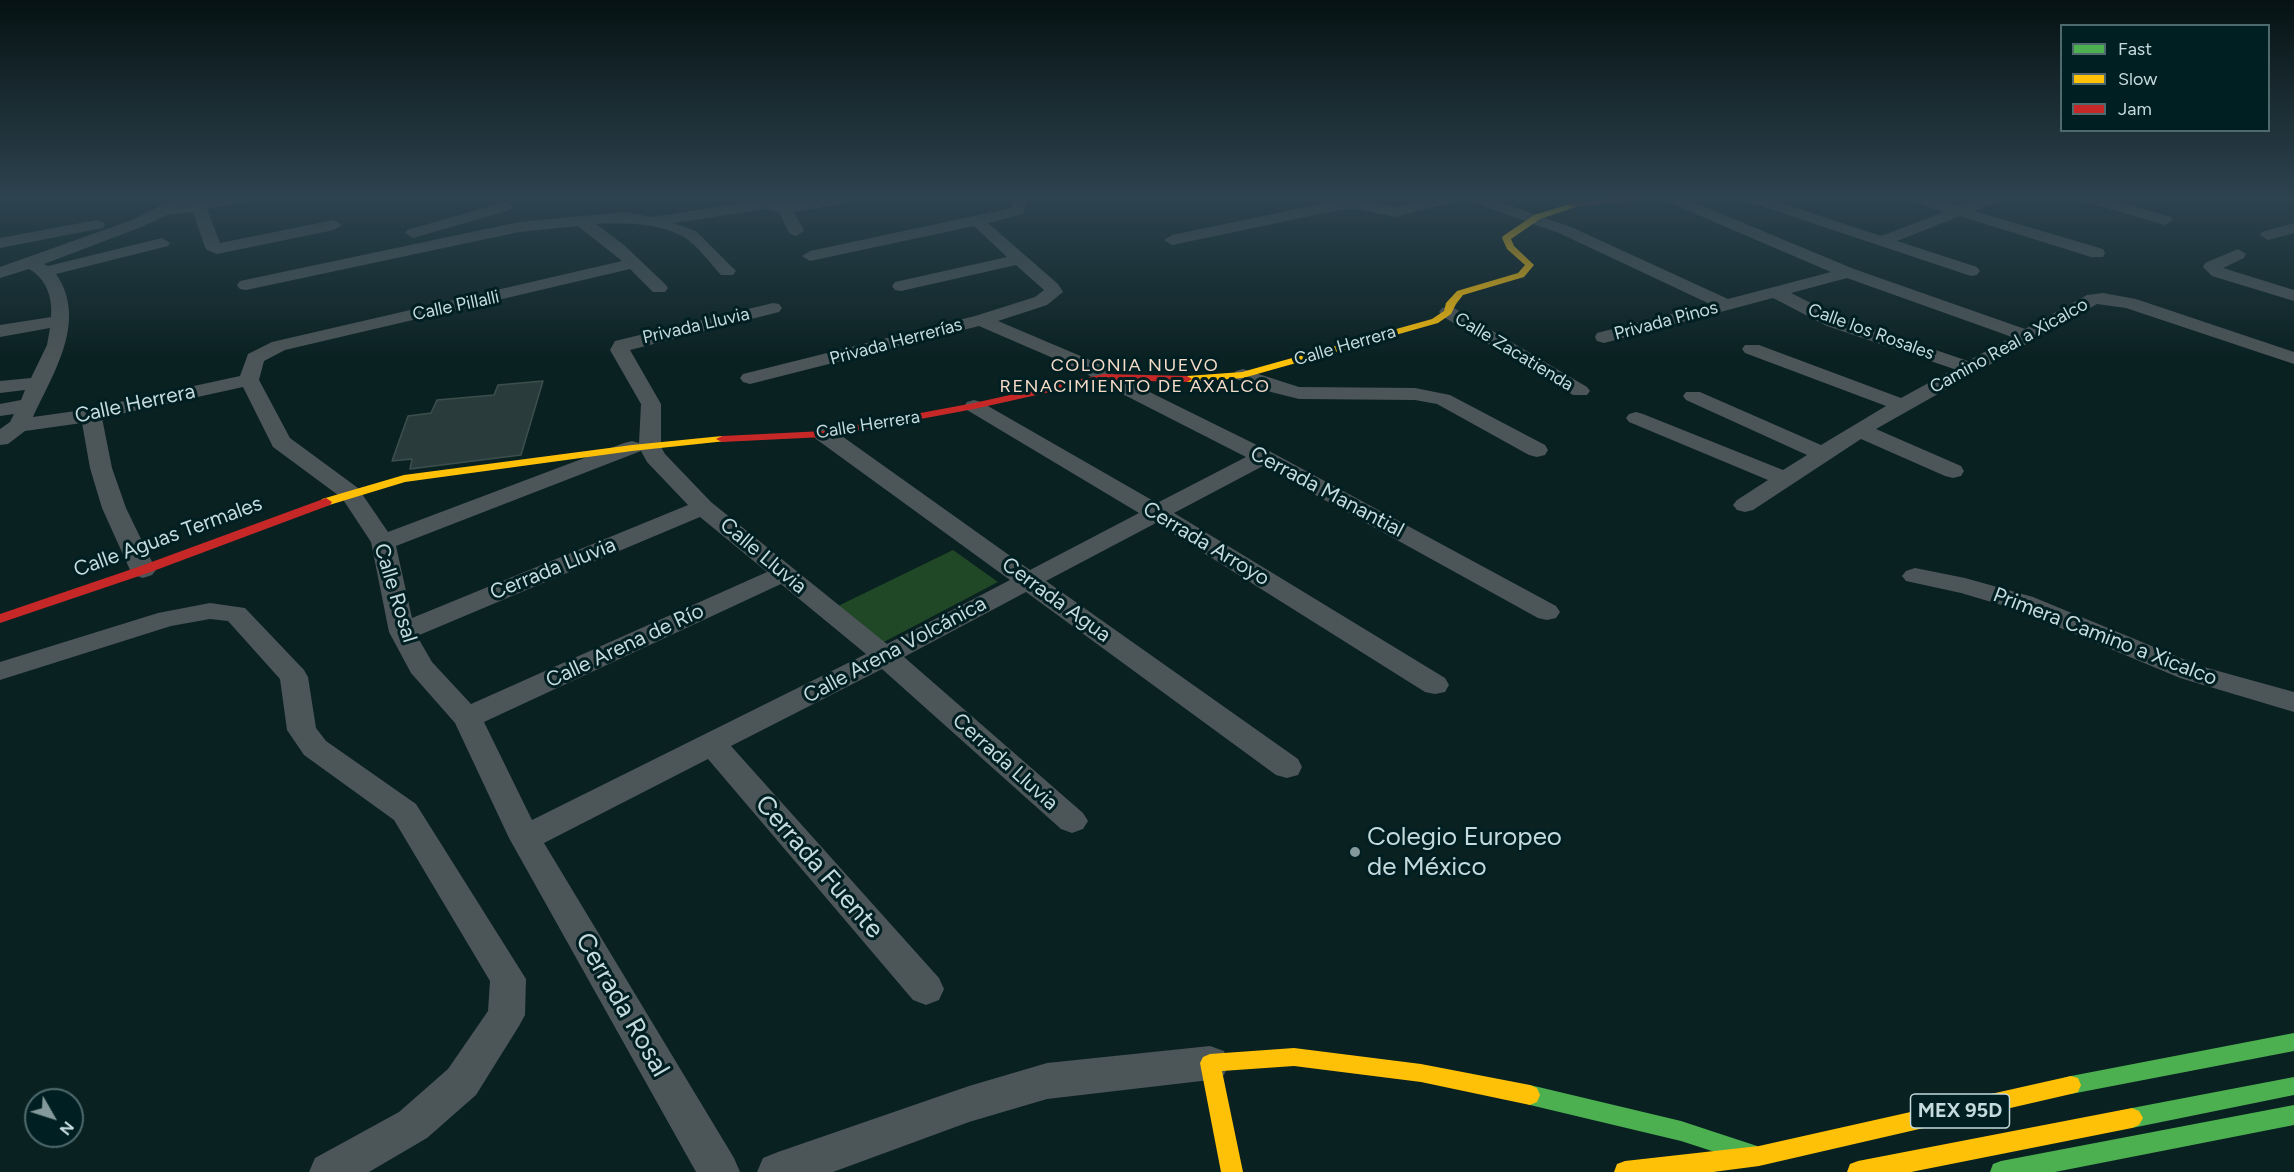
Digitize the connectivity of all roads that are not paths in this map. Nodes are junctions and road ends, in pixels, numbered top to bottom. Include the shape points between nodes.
1 (73, 252) edge
2 (117, 252) edge
3 (403, 252) edge
4 (621, 252) edge
5 (708, 252) edge
6 (831, 252) edge
7 (1012, 252) edge
8 (1515, 252) edge
9 (1609, 252) edge
10 (1798, 252) edge
11 (1913, 252) edge
12 (2093, 252) edge
13 (2097, 253) dead end
14 (2238, 254) dead end
15 (810, 256) dead end
16 (1020, 259) junction
17 (632, 264) junction
18 (38, 267) junction
19 (727, 271) dead end
20 (1971, 272) dead end
21 (0, 273) edge
22 (1848, 273) junction
23 (246, 285) dead end
24 (901, 286) dead end
25 (659, 288) dead end
26 (1774, 292) junction
27 (2294, 296) edge
28 (1727, 305) junction
29 (773, 308) dead end
30 (1448, 312) junction
31 (981, 320) junction
32 (58, 321) junction
33 (0, 331) edge
34 (2027, 336) junction
35 (1604, 337) dead end
36 (1752, 349) dead end
37 (2294, 358) edge
38 (1970, 368) junction
39 (1243, 375) junction
40 (1104, 377) junction
41 (750, 378) dead end
42 (249, 380) junction
43 (39, 383) junction
44 (0, 387) edge
45 (1580, 392) dead end
46 (1693, 396) dead end
47 (28, 405) junction
48 (974, 406) junction
49 (1904, 406) junction
50 (0, 410) edge
51 (91, 414) junction
52 (1636, 418) dead end
53 (19, 425) junction
54 (1859, 430) junction
55 (824, 434) junction
56 (0, 439) edge
57 (641, 448) junction
58 (1537, 450) dead end
59 (1821, 453) junction
60 (1263, 457) junction
61 (1953, 471) dead end
62 (1784, 478) junction
63 (350, 493) junction
64 (1745, 505) dead end
65 (703, 507) junction
66 (1155, 512) junction
67 (383, 542) junction
68 (143, 570) junction
69 (783, 574) junction
70 (1915, 576) dead end
71 (1028, 579) junction
72 (1547, 612) dead end
73 (0, 619) edge
74 (402, 632) junction
75 (885, 656) junction
76 (0, 670) edge
77 (1435, 685) dead end
78 (2294, 702) edge
79 (467, 718) junction
80 (712, 744) junction
81 (1287, 767) dead end
82 (1072, 821) dead end
83 (525, 838) junction
84 (926, 989) dead end
85 (2294, 1042) edge
86 (1210, 1063) junction
87 (2294, 1086) edge
88 (2294, 1115) edge
89 (2294, 1122) edge
90 (1759, 1156) junction
91 (330, 1172) edge
92 (719, 1172) edge
93 (778, 1172) edge
94 (1232, 1172) edge
95 (1625, 1172) edge
96 (1858, 1172) edge
97 (2001, 1172) edge
98 (2045, 1172) edge

1 - 18 street
2 - 18 street
3 - 23 street
4 - 17 street
5 - 19 street
6 - 15 street
7 - 16 street
8 - 30 main road, Calle Herrera via 1527,260 1528,270 1460,293
9 - 28 street
10 - 22 street
11 - 20 street
12 - 13 street
14 - 27 street via 2211,267
16 - 24 street
16 - 31 street, Privada Herrerías via 1054,292 1041,301
17 - 25 street
17 - 42 street, Calle Pillalli via 279,346 255,358
18 - 21 street
18 - 32 street via 54,284 62,308
22 - 26 street, Privada Pinos
22 - 34 street
26 - 28 street, Privada Pinos
26 - 38 street, Calle los Rosales via 1834,322
28 - 35 street, Privada Pinos
29 - 57 street, Privada Lluvia via 622,345 620,350 651,404
30 - 39 main road, Calle Herrera via 1435,321
30 - 45 street, Calle Zacatienda
31 - 40 street, Cerrada Manantial via 1090,367
31 - 41 street, Privada Herrerías
32 - 33 street
32 - 43 street via 57,345
34 - 37 street, Camino Real a Xicalco via 2094,299 2103,298 2130,303
34 - 38 street, Camino Real a Xicalco
36 - 49 street
38 - 49 street, Camino Real a Xicalco
39 - 40 main road, Calle Herrera via 1203,380
39 - 58 street via 1299,393 1429,395 1454,404
40 - 48 main road, Calle Herrera
40 - 60 street, Cerrada Manantial
42 - 51 street, Calle Herrera
42 - 63 street, Calle Rosal via 280,442
43 - 44 street
43 - 47 street
46 - 59 street
47 - 50 street
47 - 53 street
48 - 55 main road, Calle Herrera
48 - 66 street, Cerrada Arroyo
49 - 54 street, Camino Real a Xicalco
51 - 53 street, Calle Herrera
51 - 68 street via 101,468 114,508
52 - 62 street
53 - 56 street
54 - 59 street, Camino Real a Xicalco
54 - 61 street
55 - 57 main road, Calle Herrera via 731,438
55 - 71 street, Cerrada Agua
57 - 63 main road, Calle Herrera via 404,479
57 - 65 street, Calle Lluvia
57 - 67 street, Calle Herrera
59 - 62 street, Camino Real a Xicalco
60 - 66 street, Calle Arena Volcánica
60 - 72 street, Cerrada Manantial
62 - 64 street, Camino Real a Xicalco
63 - 67 street, Calle Rosal
63 - 68 main road, Calle Aguas Termales
65 - 69 street, Calle Lluvia
65 - 74 street, Cerrada Lluvia
66 - 71 street, Calle Arena Volcánica
66 - 77 street, Cerrada Arroyo
67 - 74 street, Calle Rosal
68 - 73 main road, Calle Aguas Termales
69 - 75 street, Calle Lluvia
69 - 79 street, Calle Arena de Río
70 - 78 street, Primera Camino a Xicalco via 2024,603 2190,672
71 - 75 street, Calle Arena Volcánica
71 - 81 street, Cerrada Agua
74 - 79 street, Calle Rosal via 421,667
75 - 80 street, Calle Arena Volcánica
75 - 82 street, Cerrada Lluvia
76 - 91 street via 167,619 210,611 236,614 294,677 302,730 315,748 405,812 507,979 506,1015 462,1082 413,1125
79 - 83 street, Calle Rosal
80 - 83 street, Calle Arena Volcánica
80 - 84 street, Cerrada Fuente
83 - 92 street, Cerrada Rosal
85 - 90 main road, MEX 95D via 2126,1073
86 - 90 main road via 1294,1057 1421,1073 1610,1113
86 - 93 street via 1047,1081 969,1104
86 - 94 main road
87 - 96 main road
88 - 97 main road
89 - 98 main road
90 - 95 main road, MEX 95D

